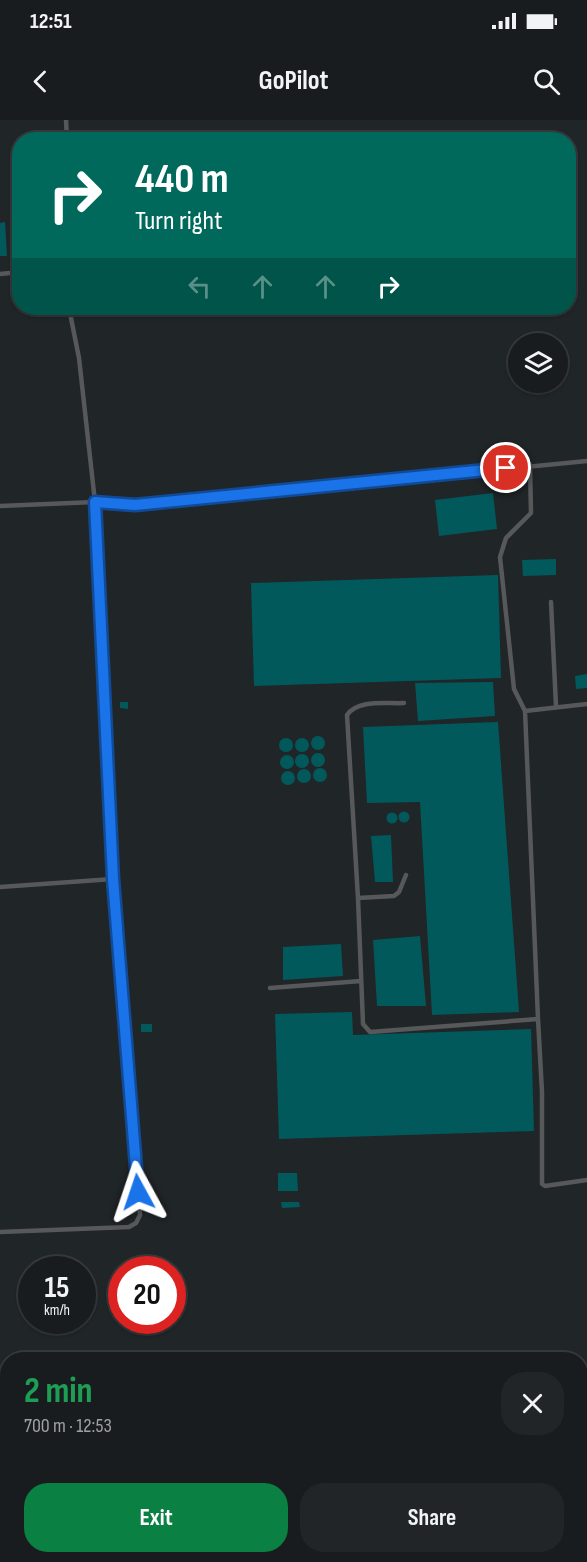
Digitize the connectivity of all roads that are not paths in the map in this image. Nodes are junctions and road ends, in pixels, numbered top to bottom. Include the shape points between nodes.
1 (70, 315) edge
2 (587, 460) edge
3 (530, 465) junction
4 (95, 502) junction
5 (0, 506) edge
6 (551, 603) dead end
7 (404, 703) dead end
8 (587, 704) edge
9 (555, 706) junction
10 (525, 711) junction
11 (406, 875) dead end
12 (113, 879) junction
13 (0, 887) edge
14 (358, 898) junction
15 (361, 981) junction
16 (270, 988) dead end
17 (538, 1019) junction
18 (587, 1180) edge
19 (0, 1232) edge

1 - 4 lane
2 - 3 lane
3 - 4 lane via 135,505
3 - 10 lane via 531,513 506,538 500,557 514,689
4 - 5 lane
4 - 12 lane
6 - 9 lane
7 - 14 lane via 360,705 347,715
8 - 9 lane
9 - 10 lane
10 - 17 lane
11 - 14 lane via 394,896
12 - 13 lane
12 - 19 lane via 140,1215 129,1227
14 - 15 lane
15 - 16 lane
15 - 17 lane via 363,1024 370,1032
17 - 18 lane via 541,1180 545,1186

